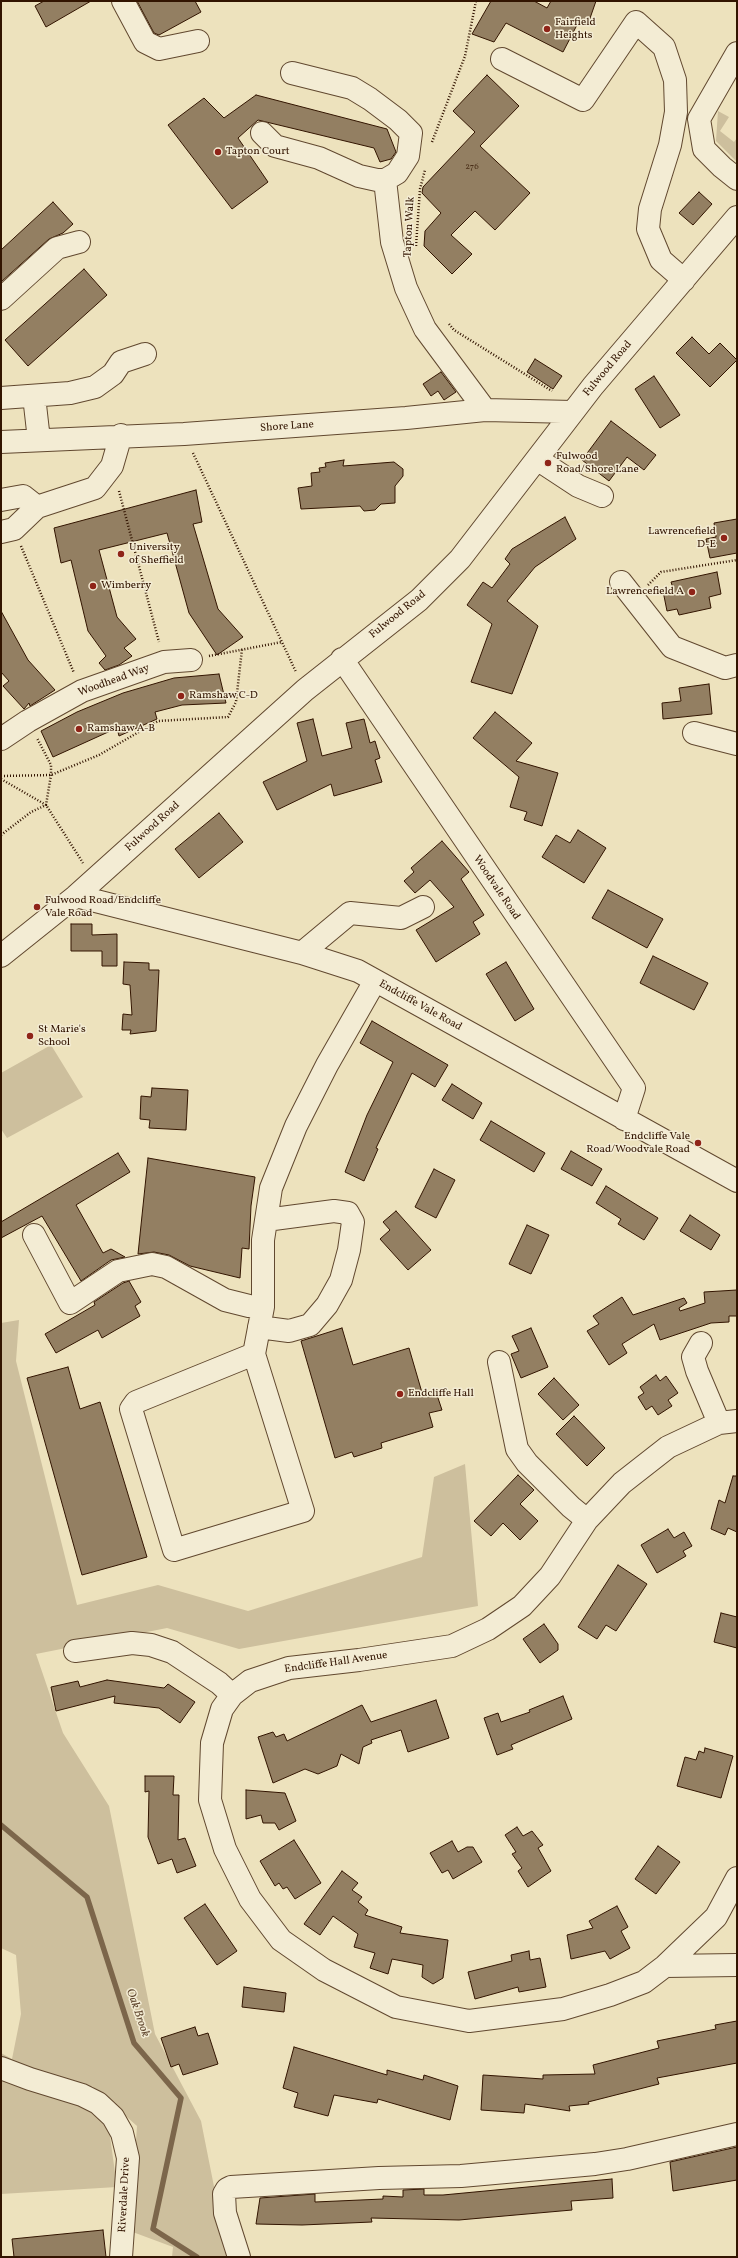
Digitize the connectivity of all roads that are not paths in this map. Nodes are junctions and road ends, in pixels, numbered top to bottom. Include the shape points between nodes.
1 (123, 1) edge
2 (198, 41) dead end
3 (737, 53) edge
4 (502, 59) dead end
5 (292, 73) dead end
6 (262, 133) dead end
7 (737, 179) edge
8 (385, 180) junction
9 (737, 217) edge
10 (79, 242) dead end
11 (684, 280) junction
12 (1, 299) edge
13 (145, 354) dead end
14 (34, 396) junction
15 (1, 398) edge
16 (485, 410) junction
17 (573, 412) junction
18 (120, 436) junction
19 (39, 440) junction
20 (1, 442) edge
21 (537, 459) junction
22 (602, 496) dead end
23 (1, 500) edge
24 (37, 507) junction
25 (8, 530) edge
26 (627, 590) road end
27 (342, 659) junction
28 (191, 660) road end
29 (737, 665) edge
30 (694, 733) dead end
31 (1, 739) edge
32 (737, 744) edge
33 (76, 896) junction
34 (423, 907) dead end
35 (302, 953) junction
36 (1, 956) edge
37 (375, 981) junction
38 (624, 1119) junction
39 (737, 1181) edge
40 (266, 1220) junction
41 (34, 1235) dead end
42 (261, 1317) junction
43 (701, 1343) dead end
44 (254, 1354) junction
45 (499, 1362) dead end
46 (728, 1422) edge
47 (588, 1520) junction
48 (75, 1651) dead end
49 (232, 1695) junction
50 (737, 1878) edge
51 (737, 1965) edge
52 (664, 1966) junction
53 (1, 2068) edge
54 (737, 2134) edge
55 (121, 2257) edge
56 (239, 2257) edge

1 - 2 street via 145,42 159,49
3 - 7 street via 699,119 704,148
4 - 11 street via 583,100 636,22 664,47 675,80 676,112 670,145 650,209 648,230 661,260
5 - 8 street via 352,88 398,120 411,133 408,156 398,173
6 - 8 street via 275,146 319,158 359,176
8 - 16 street via 392,242 406,288 425,329
9 - 11 street, Fulwood Road
10 - 12 street via 58,248
11 - 17 street, Fulwood Road
13 - 14 street via 121,362 113,374 95,387 70,393
14 - 15 street
14 - 19 street
16 - 17 street, Shore Lane
16 - 18 street, Shore Lane via 184,434
17 - 21 street, Fulwood Road
18 - 19 street, Shore Lane
18 - 24 street via 112,466 95,488
19 - 20 street, Shore Lane
21 - 22 street via 578,486
21 - 27 street, Fulwood Road via 460,559 419,600
23 - 24 street via 23,496
24 - 25 street
26 - 29 street via 672,647 725,668
27 - 33 street, Fulwood Road
27 - 38 street, Woodvale Road via 634,1088
28 - 31 street, Woodhead Way via 164,662 82,691
30 - 32 street
33 - 35 street, Endcliffe Vale Road
33 - 36 street, Fulwood Road
34 - 35 street via 401,918 350,913
35 - 37 street, Endcliffe Vale Road via 358,971
37 - 38 street, Endcliffe Vale Road
37 - 40 street via 296,1126 271,1188
38 - 39 street, Endcliffe Vale Road
40 - 42 street
40 - 42 street via 334,1211 348,1213 352,1222 349,1250 341,1280 327,1305 310,1325 289,1331
41 - 42 street via 70,1302 118,1271 152,1264 166,1267 225,1300 249,1306
42 - 44 street
43 - 46 street via 693,1356 697,1371
44 - 44 street via 303,1510 174,1550 131,1409 136,1402
45 - 47 street via 517,1449 566,1502
46 - 47 street, Endcliffe Hall Avenue via 668,1447 622,1483
47 - 49 street, Endcliffe Hall Avenue via 550,1576 522,1606 488,1629 452,1646 289,1668 250,1681
48 - 49 street via 132,1643 152,1645 172,1652 219,1683
49 - 52 street, Endcliffe Hall Avenue via 222,1709 212,1743 210,1800 225,1850 246,1892 281,1940 324,1970 396,2007 469,2021 563,2008 610,1995 644,1982
50 - 52 street, Endcliffe Hall Avenue via 716,1917
51 - 52 street
53 - 55 street, Riverdale Drive via 30,2080 82,2095 98,2103 113,2117 122,2133 128,2158
54 - 56 street via 595,2164 461,2176 231,2187 224,2194 225,2213

